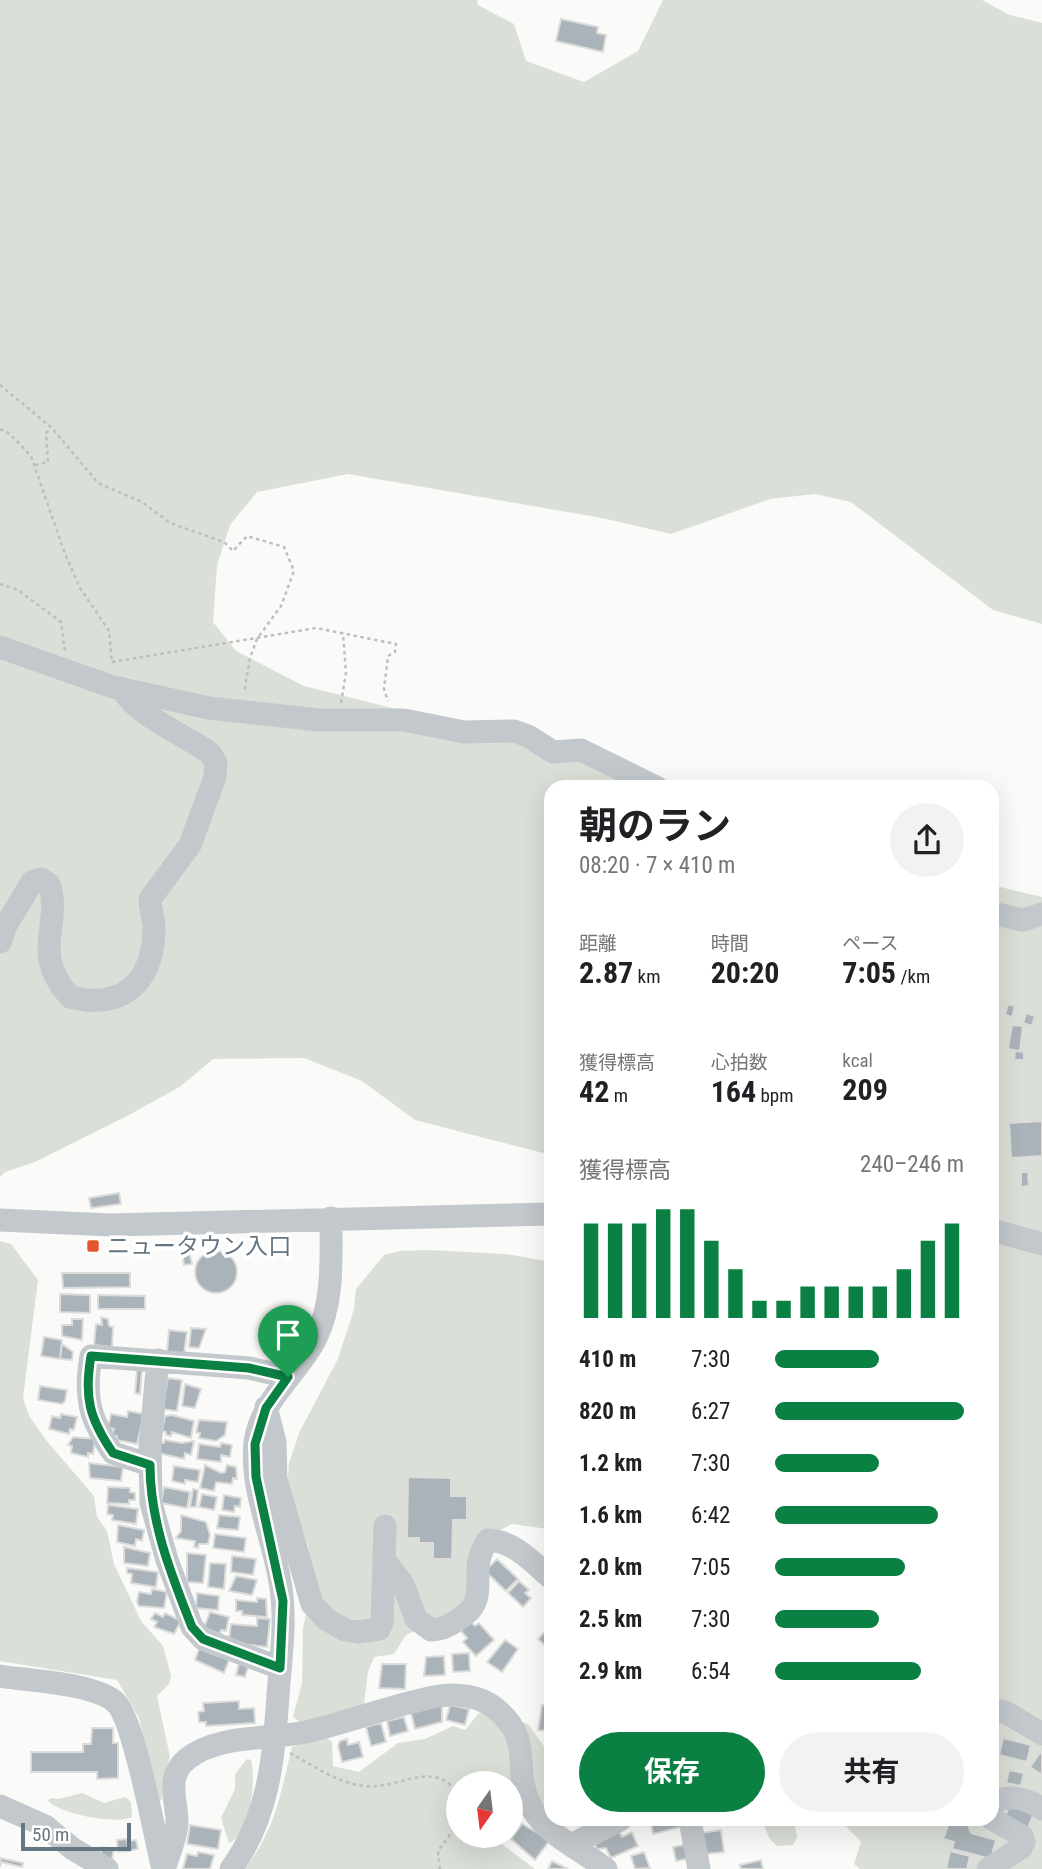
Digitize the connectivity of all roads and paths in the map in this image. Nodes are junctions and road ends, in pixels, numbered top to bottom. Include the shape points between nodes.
1 (0, 386) edge
2 (52, 428) junction
3 (0, 429) edge
4 (34, 465) junction
5 (0, 584) edge
6 (343, 633) junction
7 (259, 637) junction
8 (0, 647) edge
9 (112, 663) junction
10 (67, 668) junction
11 (117, 687) junction
12 (241, 712) junction
13 (338, 720) junction
14 (394, 720) junction
15 (642, 780) edge
16 (1042, 914) edge
17 (999, 915) edge
18 (0, 942) edge
19 (544, 1214) edge
20 (331, 1219) junction
21 (0, 1220) edge
22 (999, 1232) edge
23 (1042, 1244) edge
24 (158, 1360) junction
25 (288, 1377) junction
26 (266, 1408) junction
27 (150, 1465) junction
28 (385, 1526) dead end
29 (384, 1561) junction
30 (544, 1572) edge
31 (280, 1668) junction
32 (0, 1676) edge
33 (999, 1710) edge
34 (1042, 1734) edge
35 (276, 1736) junction
36 (446, 1780) edge
37 (999, 1801) edge
38 (0, 1806) edge
39 (1042, 1809) edge
40 (999, 1823) edge
41 (544, 1824) edge
42 (547, 1826) edge
43 (608, 1826) edge
44 (691, 1826) edge
45 (446, 1840) edge
46 (571, 1845) junction
47 (107, 1869) edge
48 (164, 1869) edge
49 (232, 1869) edge
50 (440, 1869) edge
51 (606, 1869) edge
52 (699, 1869) edge
53 (988, 1869) edge

1 - 2 path
2 - 4 path via 46,433 48,462
2 - 7 path via 98,483 142,502 170,523 224,542 233,551 247,536 284,547 294,571 281,606
3 - 4 path via 31,456
4 - 9 path via 80,588 109,631
5 - 10 path via 18,590 61,622
6 - 7 path via 316,628
6 - 13 path via 346,673
6 - 14 path via 396,644 395,652 388,656 384,689
7 - 9 path
7 - 12 path via 250,658
8 - 10 street
9 - 11 path
10 - 11 street
11 - 12 street
11 - 18 street via 216,763 190,845 150,899 155,928 152,958 141,981 127,992 105,1000 70,997 59,985 47,951 54,898 49,884 41,879 32,882
12 - 13 street
13 - 14 street
14 - 15 street via 464,732 521,733 549,751 587,753
16 - 17 street via 1023,920
19 - 20 street
20 - 21 street via 111,1225
20 - 25 street via 323,1321
22 - 23 street
24 - 25 street via 249,1368
24 - 27 street
24 - 27 street via 91,1356 88,1374 88,1407 108,1446 121,1457
25 - 26 street
26 - 29 street via 275,1442 276,1479 312,1604 345,1630 379,1629
26 - 31 street via 255,1444 256,1477 283,1601
27 - 31 street via 156,1525 192,1627 203,1639
28 - 29 street
29 - 30 street via 403,1584 416,1619 431,1630 443,1629 470,1613 476,1604 477,1567 488,1540 516,1549
31 - 35 street
32 - 48 street via 101,1694 116,1702 129,1724
33 - 34 street
35 - 36 path via 287,1751 348,1782 383,1786 426,1775
35 - 41 street via 440,1696 479,1699 510,1723 518,1740 527,1799
35 - 48 street via 213,1747 180,1767 172,1789 177,1822
35 - 49 street via 271,1774 254,1831
37 - 39 street via 1017,1798
38 - 47 street via 46,1826
40 - 53 street via 1022,1836 1024,1842
42 - 46 street
43 - 46 street
44 - 52 street
45 - 50 path via 438,1851
46 - 51 street

